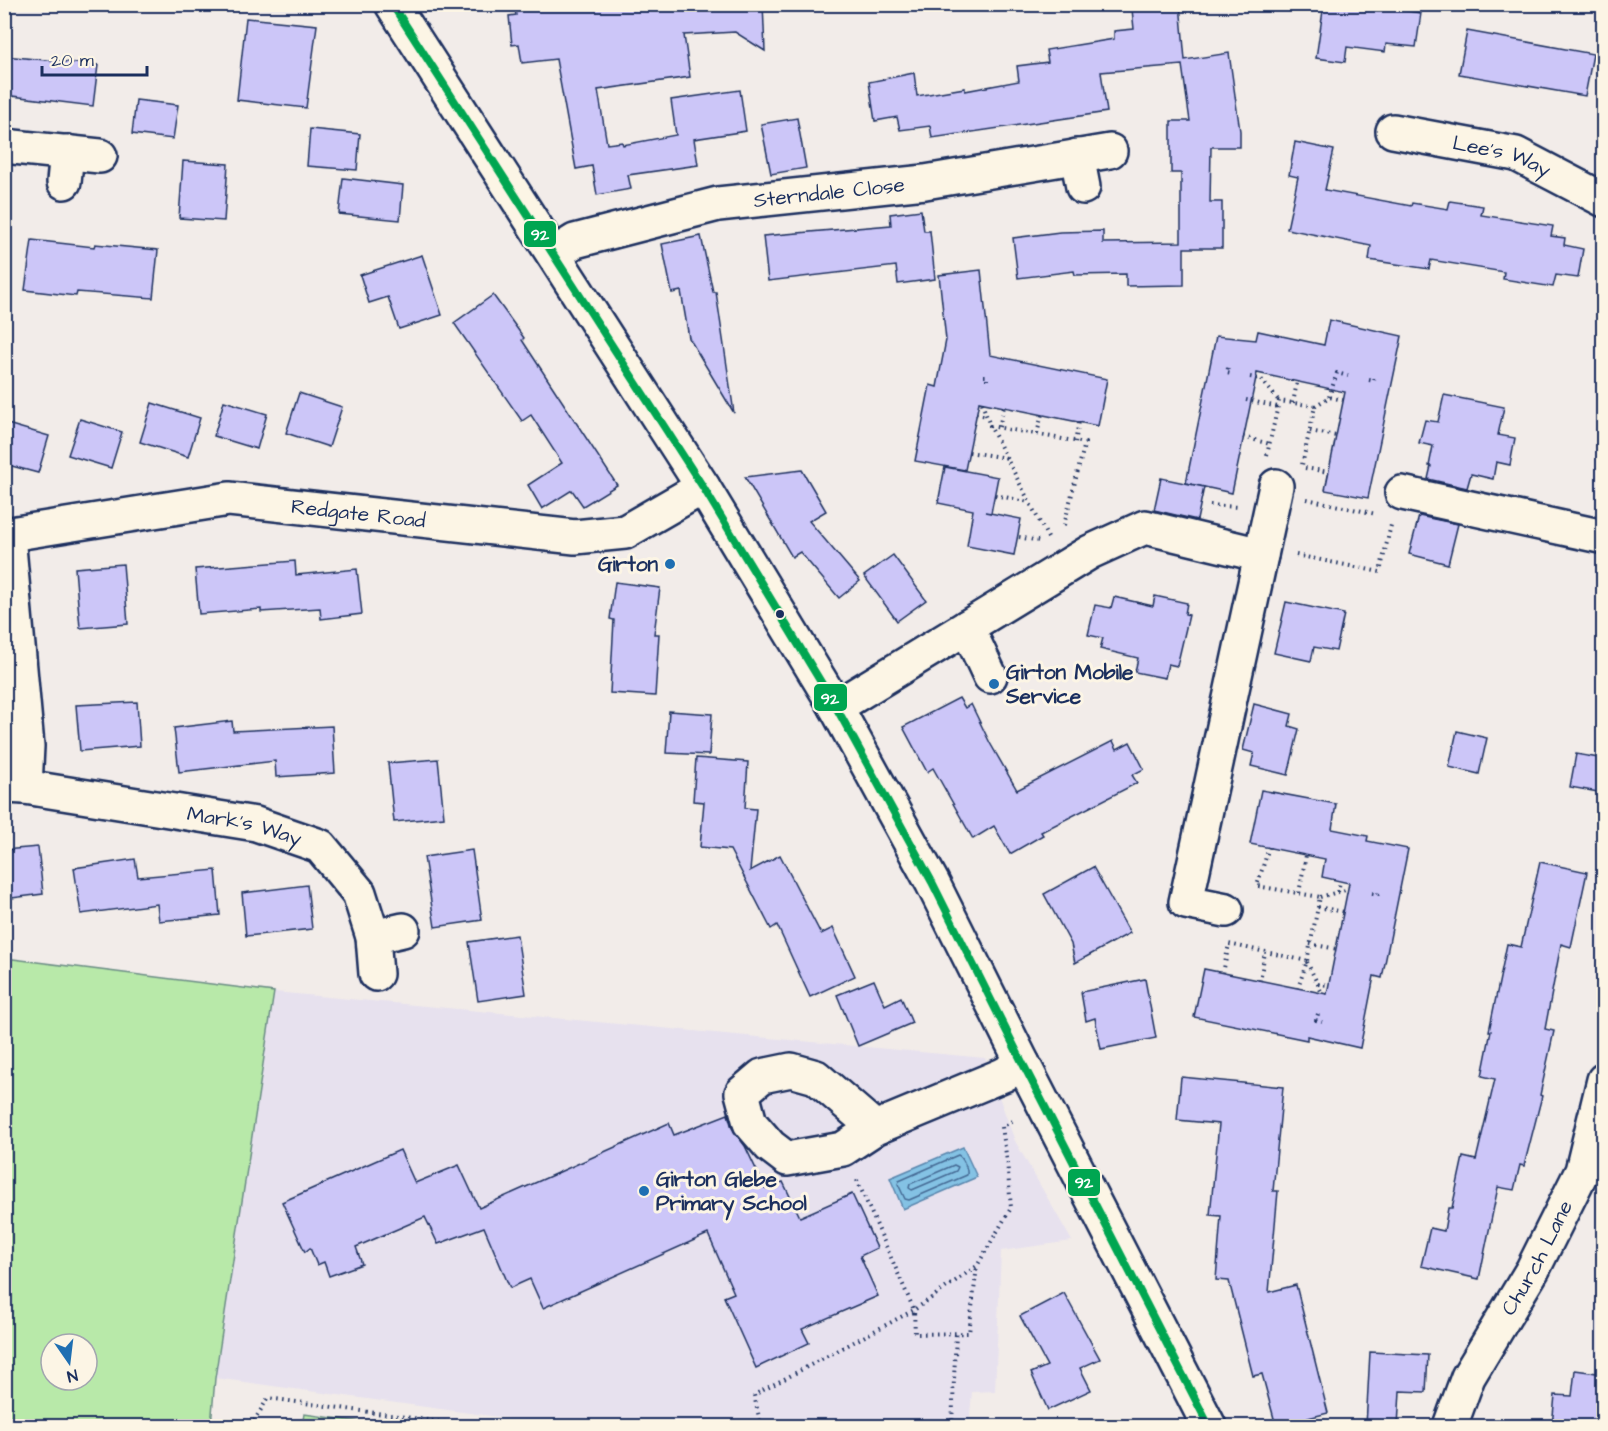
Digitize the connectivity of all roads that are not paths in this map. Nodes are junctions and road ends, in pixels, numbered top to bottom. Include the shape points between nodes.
1 (392, 4) edge
2 (1393, 131) dead end
3 (4, 146) edge
4 (1110, 151) dead end
5 (100, 156) dead end
6 (1604, 200) edge
7 (554, 254) junction
8 (703, 486) junction
9 (1276, 486) road end
10 (1397, 505) road end
11 (6, 535) edge
12 (1604, 537) edge
13 (1275, 554) junction
14 (967, 627) junction
15 (990, 676) dead end
16 (836, 707) junction
17 (15, 787) edge
18 (1226, 910) dead end
19 (376, 974) dead end
20 (1023, 1064) junction
21 (1604, 1080) edge
22 (875, 1128) junction
23 (1209, 1426) edge
24 (1450, 1426) edge

1 - 7 street
2 - 6 street, Lee's Way via 1516,154
3 - 5 street via 66,167
4 - 7 street, Sterndale Close via 1080,172 925,182 718,204 575,241
7 - 8 street
8 - 11 street, Redgate Road via 625,532 575,537 229,499
8 - 16 street
9 - 13 street
10 - 12 street
11 - 17 street, Mark's Way via 27,746
13 - 14 street via 1145,527 1090,552
13 - 18 street via 1186,902
14 - 15 street
14 - 16 street
16 - 20 street via 932,882
17 - 19 street, Mark's Way via 256,824 320,846 388,934
20 - 22 street
20 - 23 street
21 - 24 street, Church Lane via 1582,1172 1533,1269 1468,1377
22 - 22 street via 816,1077 791,1070 762,1076 742,1093 750,1123 787,1159 843,1149

